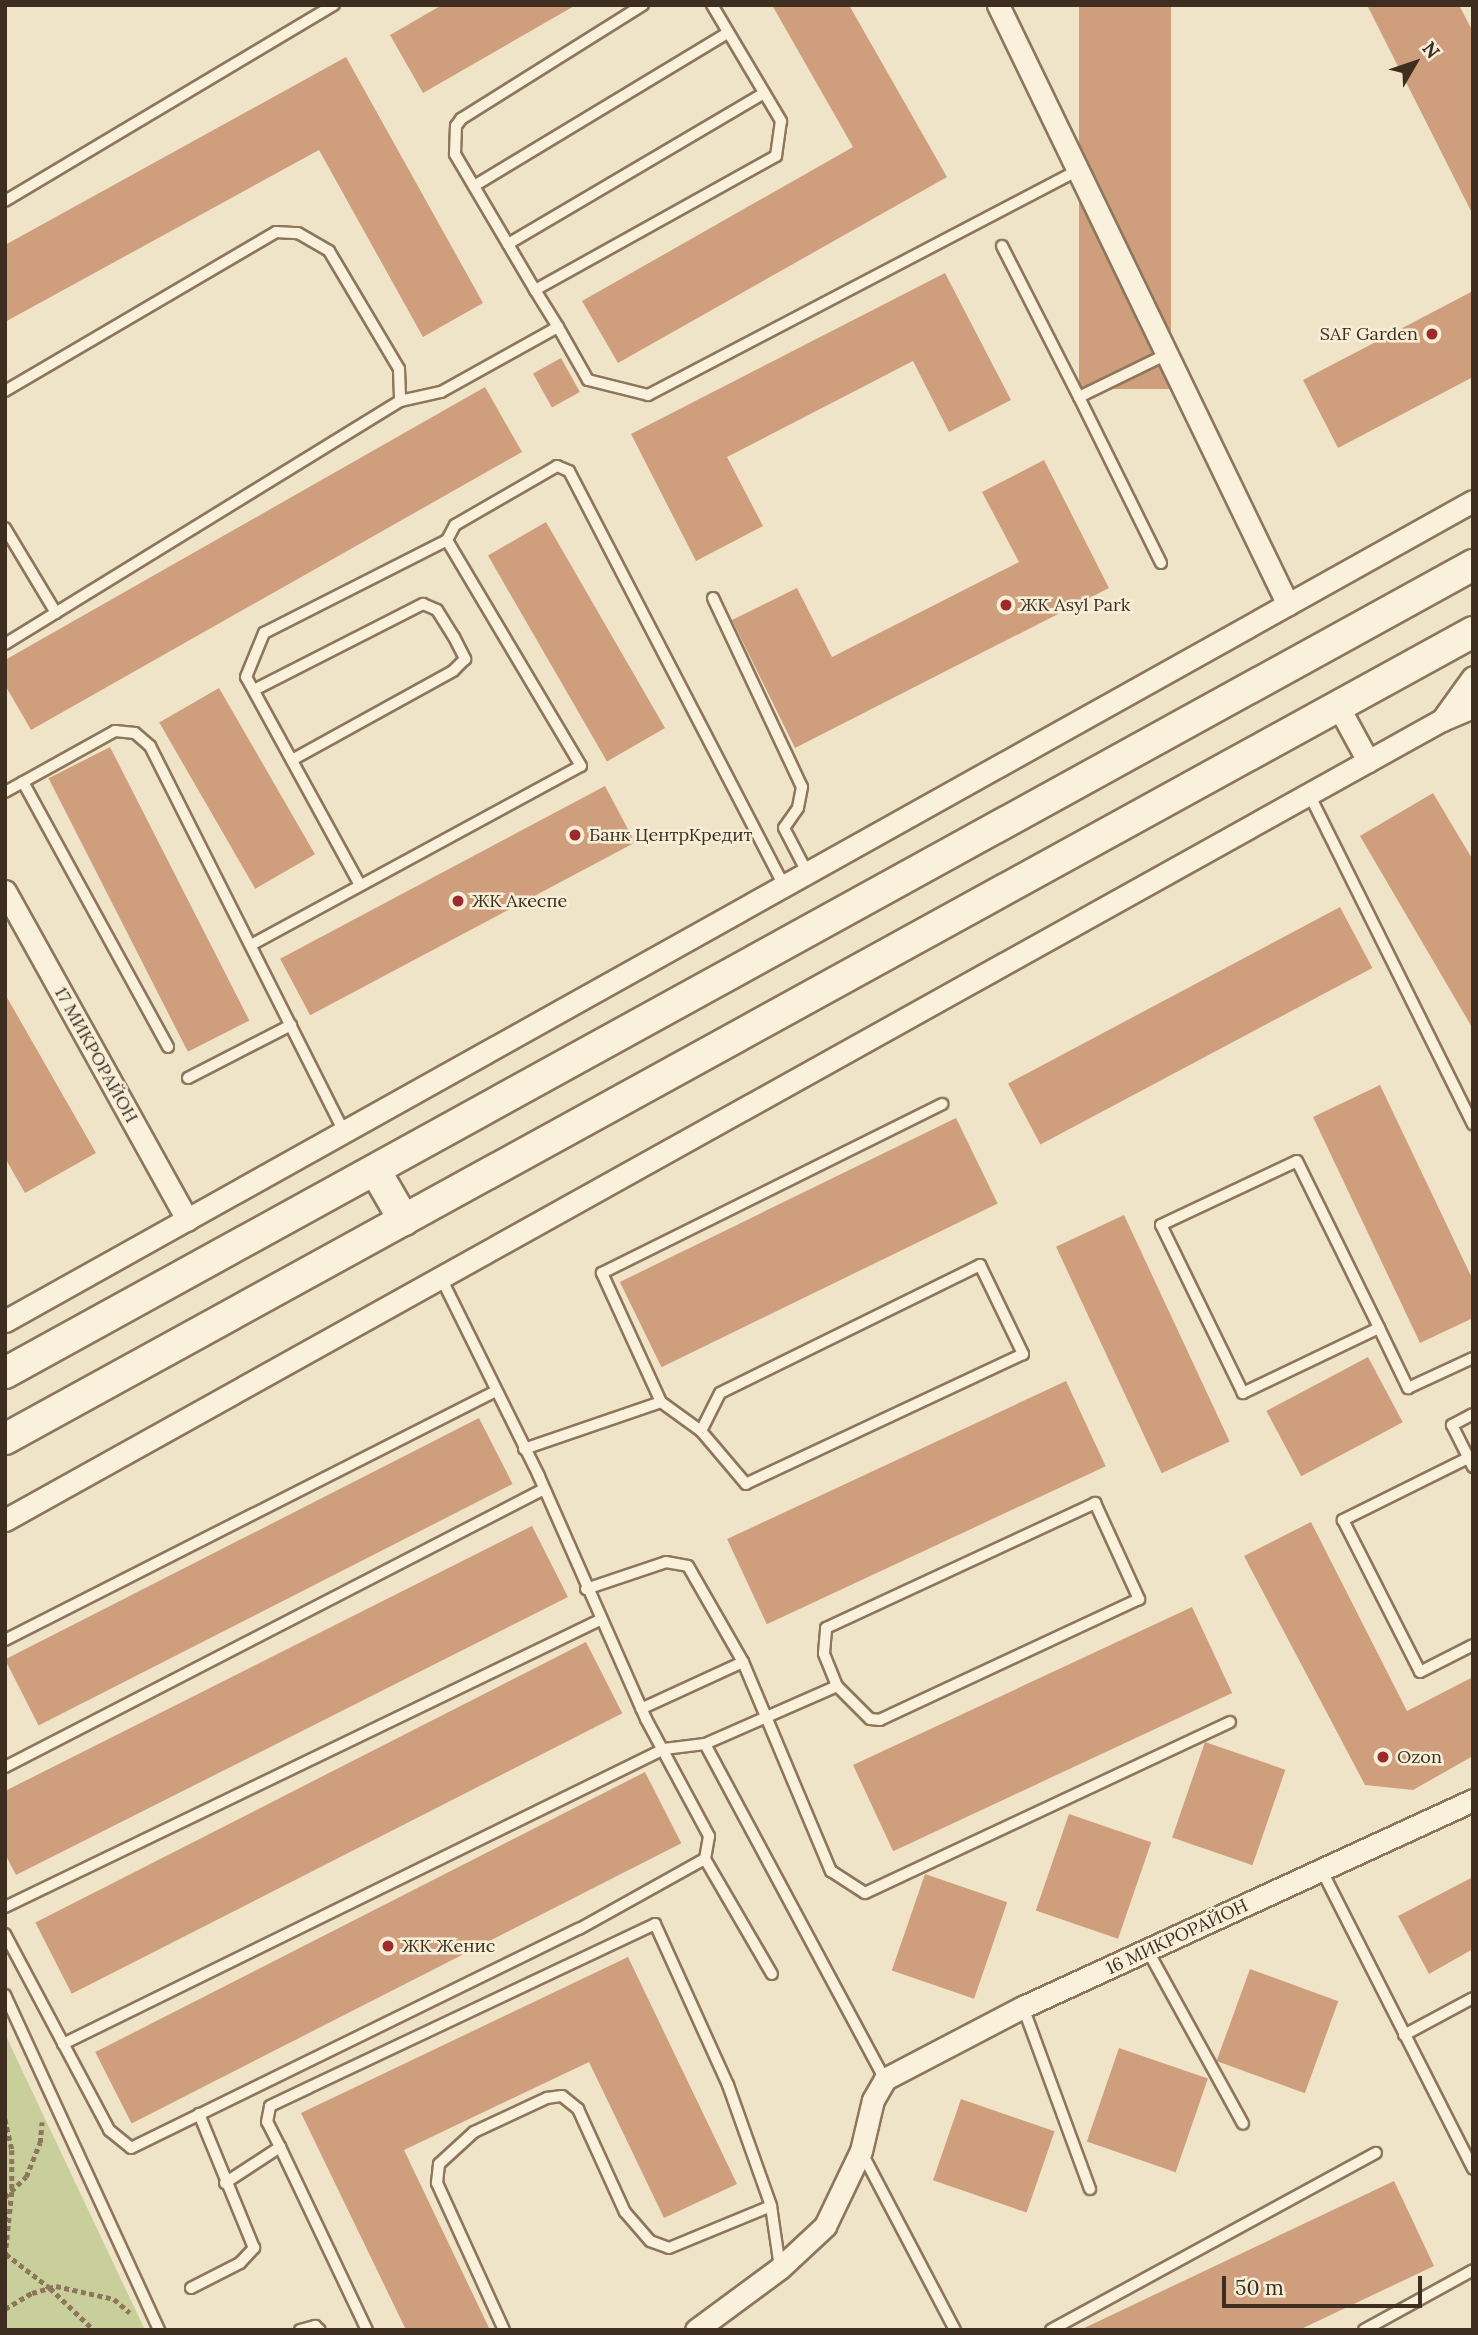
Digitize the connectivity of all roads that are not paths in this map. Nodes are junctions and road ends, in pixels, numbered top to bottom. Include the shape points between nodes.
1 (334, 5) edge
2 (643, 5) edge
3 (712, 5) edge
4 (998, 5) edge
5 (728, 33) junction
6 (764, 93) junction
7 (1078, 170) junction
8 (474, 186) junction
9 (5, 201) edge
10 (508, 244) junction
11 (1002, 246) dead end
12 (535, 290) junction
13 (558, 327) junction
14 (1167, 354) junction
15 (5, 391) edge
16 (1079, 397) junction
17 (400, 401) junction
18 (1473, 501) edge
19 (5, 528) edge
20 (447, 540) junction
21 (1161, 563) dead end
22 (1473, 565) edge
23 (713, 598) dead end
24 (1289, 605) junction
25 (56, 613) junction
26 (1473, 632) edge
27 (5, 644) edge
28 (1473, 677) edge
29 (254, 690) junction
30 (1338, 706) junction
31 (1473, 707) edge
32 (1442, 720) junction
33 (292, 760) junction
34 (1368, 761) junction
35 (23, 782) junction
36 (5, 792) edge
37 (1309, 794) junction
38 (808, 874) junction
39 (360, 886) junction
40 (785, 887) junction
41 (5, 891) edge
42 (251, 945) junction
43 (291, 1025) junction
44 (168, 1047) dead end
45 (188, 1078) dead end
46 (942, 1104) dead end
47 (1473, 1125) edge
48 (344, 1132) junction
49 (375, 1170) junction
50 (187, 1220) junction
51 (404, 1220) junction
52 (441, 1278) junction
53 (5, 1321) edge
54 (1379, 1328) junction
55 (1473, 1358) edge
56 (5, 1373) edge
57 (494, 1392) junction
58 (661, 1402) junction
59 (1473, 1414) edge
60 (701, 1431) junction
61 (5, 1439) edge
62 (524, 1450) junction
63 (1471, 1462) edge
64 (544, 1489) junction
65 (5, 1520) edge
66 (586, 1590) junction
67 (600, 1620) junction
68 (5, 1640) edge
69 (1473, 1645) edge
70 (743, 1662) junction
71 (837, 1686) junction
72 (641, 1709) junction
73 (769, 1719) junction
74 (1230, 1721) dead end
75 (705, 1744) junction
76 (664, 1749) junction
77 (5, 1767) edge
78 (1473, 1800) edge
79 (705, 1859) junction
80 (1321, 1869) junction
81 (5, 1907) edge
82 (5, 1935) edge
83 (1149, 1951) junction
84 (772, 1974) dead end
85 (5, 1994) edge
86 (1473, 1998) edge
87 (1023, 2007) junction
88 (1404, 2035) junction
89 (63, 2044) junction
90 (885, 2079) junction
91 (199, 2114) junction
92 (1242, 2124) dead end
93 (1467, 2145) edge
94 (280, 2147) junction
95 (861, 2151) junction
96 (1376, 2153) dead end
97 (1473, 2169) edge
98 (225, 2183) junction
99 (1090, 2189) dead end
100 (771, 2206) junction
101 (780, 2267) junction
102 (1473, 2270) edge
103 (191, 2288) dead end
104 (159, 2330) edge
105 (300, 2330) edge
106 (320, 2330) edge
107 (367, 2330) edge
108 (505, 2330) edge
109 (696, 2330) edge
110 (955, 2330) edge
111 (1051, 2330) edge
112 (1364, 2330) edge

1 - 9 lane
2 - 8 lane via 461,119 455,154
3 - 5 lane
4 - 7 street
5 - 6 lane
5 - 8 lane
6 - 10 lane
6 - 12 lane via 781,121 776,156
7 - 13 lane via 648,395 588,380
7 - 14 street
8 - 10 lane
10 - 12 lane
11 - 16 lane
12 - 13 lane
13 - 17 lane via 441,392
14 - 16 lane
14 - 24 street
15 - 17 lane via 276,232 298,233 329,251 399,369
16 - 21 lane
17 - 25 lane
18 - 24 street
19 - 25 lane
20 - 29 lane via 264,633 246,677
20 - 39 lane via 582,766
20 - 40 lane via 455,525 547,470 557,466 569,471
22 - 49 main road
23 - 38 lane via 802,787 798,808 784,828
24 - 38 street
25 - 27 lane
26 - 30 main road
28 - 32 street
29 - 33 lane
29 - 33 lane via 423,604 437,610 454,637 465,659 453,671
30 - 34 street
30 - 51 main road
31 - 32 street
32 - 34 street
33 - 39 lane
34 - 37 street
35 - 36 lane
35 - 42 lane via 115,731 135,733 150,746
35 - 44 lane
37 - 47 lane
37 - 52 street
38 - 40 street
39 - 42 lane
40 - 48 street
41 - 50 street, 17 МИКРОРАЙОН
42 - 43 lane
43 - 45 lane
43 - 48 lane
46 - 58 lane via 602,1273
48 - 50 street
49 - 51 main road
49 - 56 main road
50 - 53 street
51 - 61 main road
52 - 57 lane
52 - 65 street
54 - 54 lane via 1297,1161 1161,1225 1243,1393
54 - 55 lane via 1408,1388
57 - 62 lane
57 - 68 lane
58 - 60 lane
58 - 62 lane
59 - 63 lane via 1452,1425
60 - 60 lane via 720,1392 980,1265 1023,1354 746,1484
62 - 64 lane
63 - 69 lane via 1343,1520 1420,1672
64 - 66 lane
64 - 77 lane
66 - 67 lane
66 - 70 lane via 666,1562 688,1566
67 - 72 lane
67 - 81 lane
70 - 72 lane
70 - 73 lane
71 - 71 lane via 824,1653 825,1628 1095,1503 1139,1599 880,1720 870,1719
71 - 73 lane
72 - 76 lane
73 - 74 lane via 831,1871 866,1893
73 - 75 lane
75 - 76 lane
75 - 90 lane
76 - 79 lane via 709,1836
76 - 89 lane
78 - 80 street, 16 МИКРОРАЙОН
79 - 84 lane
79 - 91 lane via 579,1929
80 - 83 street, 16 МИКРОРАЙОН
80 - 88 lane
82 - 89 lane
83 - 87 street, 16 МИКРОРАЙОН
83 - 92 lane
85 - 104 lane
86 - 88 lane
87 - 90 street, 16 МИКРОРАЙОН
87 - 99 lane
88 - 93 lane
89 - 91 lane via 109,2130 131,2148
90 - 95 street via 873,2100
91 - 98 lane
93 - 97 lane
94 - 98 lane
94 - 100 lane via 267,2122 270,2106 655,1924 728,2085
94 - 107 lane
95 - 101 street via 825,2226
95 - 110 lane
96 - 111 lane
98 - 103 lane via 254,2248 240,2263
100 - 101 lane
100 - 108 lane via 668,2248 650,2241 625,2212 578,2109 562,2096 547,2098 474,2132 439,2164 438,2183
101 - 109 street
102 - 112 lane
105 - 106 lane via 315,2326

